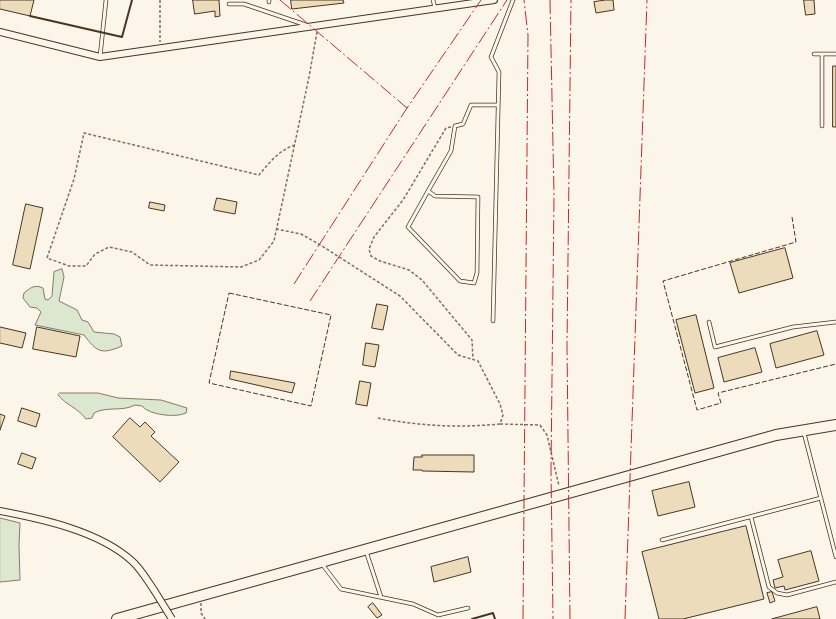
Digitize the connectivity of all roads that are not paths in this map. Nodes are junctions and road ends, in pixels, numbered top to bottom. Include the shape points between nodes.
1 (106, 0) edge
2 (433, 0) edge
3 (494, 0) edge
4 (513, 0) edge
5 (229, 4) dead end
6 (435, 8) junction
7 (308, 26) junction
8 (0, 32) edge
9 (814, 54) dead end
10 (822, 54) junction
11 (836, 54) edge
12 (100, 57) junction
13 (498, 105) junction
14 (822, 126) dead end
15 (428, 191) junction
16 (493, 321) dead end
17 (709, 322) dead end
18 (836, 322) edge
19 (836, 425) edge
20 (803, 431) junction
21 (821, 498) junction
22 (0, 511) edge
23 (750, 517) junction
24 (662, 540) dead end
25 (366, 550) junction
26 (836, 557) edge
27 (321, 562) junction
28 (836, 582) edge
29 (381, 598) junction
30 (468, 608) dead end
31 (119, 619) edge
32 (172, 619) edge

1 - 12 lane
2 - 6 lane
3 - 6 street
4 - 13 lane via 491,57 499,72
5 - 7 lane via 244,4
6 - 7 street
7 - 12 street
8 - 12 street
9 - 10 lane
10 - 11 lane
10 - 14 lane
13 - 15 lane via 471,105 463,124 455,126 451,151
13 - 16 lane
15 - 15 lane via 435,196 478,197 477,273 474,283 460,281 408,227
17 - 18 lane via 715,347 793,327
19 - 20 main road
20 - 21 lane
20 - 25 main road via 776,435
21 - 23 lane
21 - 26 lane
22 - 32 street, bridge via 42,519 110,546 131,560
23 - 24 lane
23 - 28 lane via 769,587 787,596
25 - 27 main road
25 - 29 lane
27 - 29 lane via 341,589
27 - 31 main road
29 - 30 lane via 413,604 438,615

